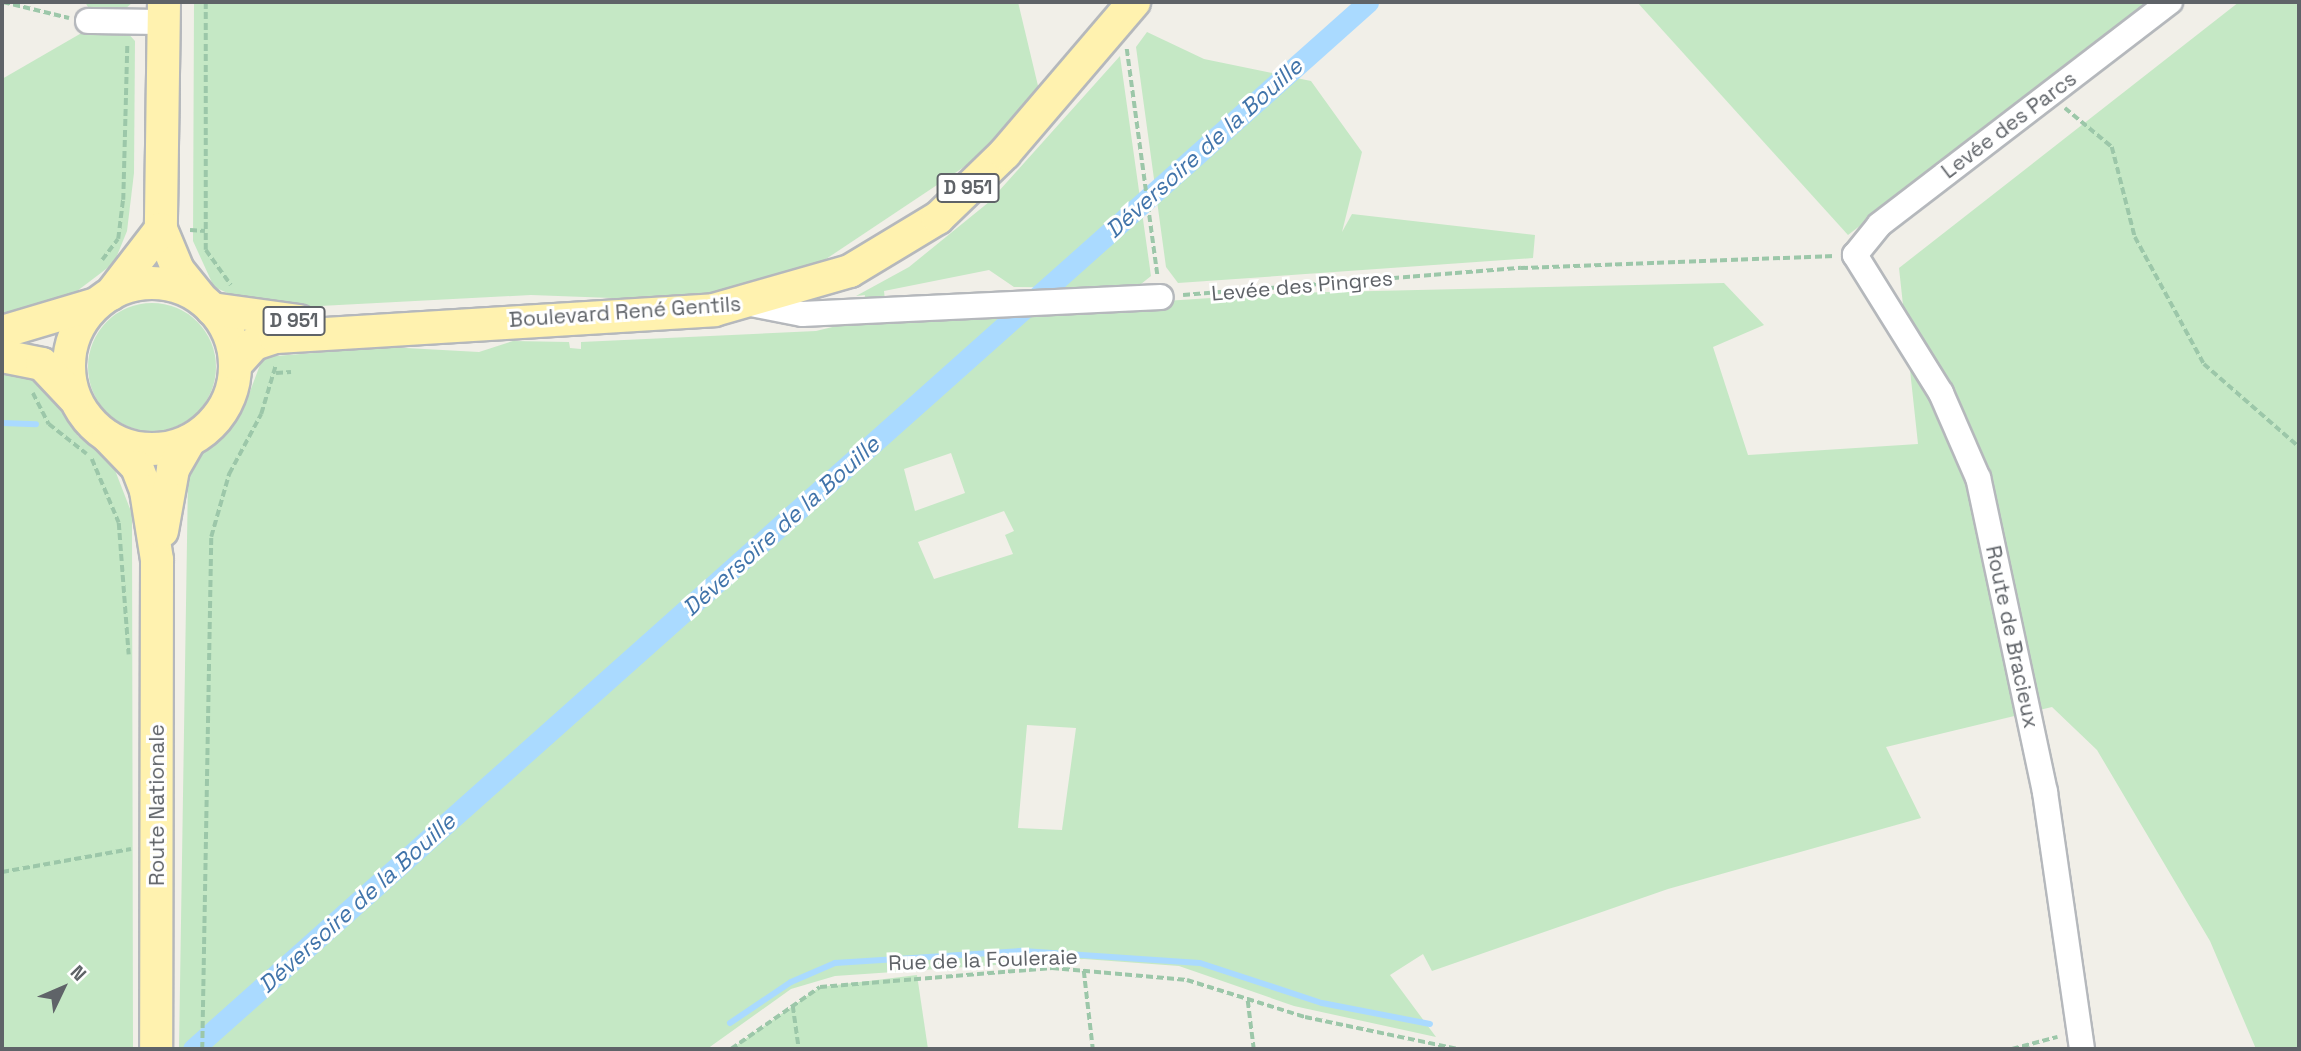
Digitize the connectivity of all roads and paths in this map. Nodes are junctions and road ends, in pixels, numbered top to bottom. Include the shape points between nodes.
1 (3, 2) edge
2 (206, 2) edge
3 (2170, 2) edge
4 (1126, 6) edge
5 (163, 12) edge
6 (88, 21) joint
7 (128, 22) junction
8 (1127, 51) dead end
9 (2050, 94) junction
10 (174, 229) junction
11 (205, 231) junction
12 (1855, 255) junction
13 (98, 266) dead end
14 (240, 292) dead end
15 (1161, 297) junction
16 (104, 299) junction
17 (751, 304) junction
18 (208, 305) junction
19 (377, 326) junction
20 (2, 332) edge
21 (276, 337) junction
22 (16, 358) edge
23 (236, 364) junction
24 (291, 372) dead end
25 (276, 373) junction
26 (79, 405) junction
27 (108, 437) junction
28 (189, 441) junction
29 (2299, 447) edge
30 (157, 560) junction
31 (129, 662) dead end
32 (139, 848) junction
33 (2, 872) edge
34 (1084, 971) junction
35 (1248, 1001) junction
36 (793, 1006) junction
37 (2081, 1040) edge
38 (156, 1049) edge
39 (202, 1049) edge
40 (731, 1049) edge
41 (799, 1049) edge
42 (1093, 1049) edge
43 (1254, 1049) edge
44 (1458, 1049) edge
45 (2012, 1049) edge

1 - 6 path
2 - 11 path
3 - 9 street, Levée des Parcs
4 - 17 main road, Boulevard René Gentils / D 951 via 1005,153 938,218 850,271
5 - 7 street
5 - 10 main road
6 - 7 street
7 - 13 path via 122,209 118,239
8 - 15 path
9 - 12 street, Levée des Parcs via 1879,225
9 - 29 path via 2112,147 2135,237 2204,365
10 - 11 path
10 - 16 main road
10 - 18 main road via 178,270
11 - 14 path via 218,275
12 - 15 path, Levée des Pingres via 1521,268
12 - 37 street, Route de Bracieux via 1941,393 1978,478 2045,792
15 - 17 street via 802,314
16 - 18 main road via 143,284 168,285
16 - 20 main road
16 - 26 main road via 72,343 70,375
17 - 19 main road, Boulevard René Gentils / D 951
18 - 19 main road, Boulevard René Gentils / D 951 via 255,319
18 - 23 main road via 232,341
19 - 21 main road, Boulevard René Gentils / D 951
21 - 23 main road, Boulevard René Gentils / D 951 via 254,344
21 - 25 path
22 - 26 main road via 59,377
22 - 31 path via 49,424 89,456 112,501
23 - 28 main road via 223,410
24 - 25 path
25 - 39 path via 229,474 211,537
26 - 27 main road
27 - 28 main road via 144,449
27 - 30 main road, Route Nationale via 141,478
28 - 30 main road, Route Nationale via 173,469
30 - 32 main road, Route Nationale
32 - 33 path
32 - 38 main road, Route Nationale
34 - 35 path, Rue de la Fouleraie via 1187,980
34 - 36 path, Rue de la Fouleraie via 917,975 820,987
34 - 42 path
35 - 43 path
35 - 44 path, Rue de la Fouleraie
36 - 40 path, Rue de la Fouleraie
36 - 41 path
37 - 45 path

